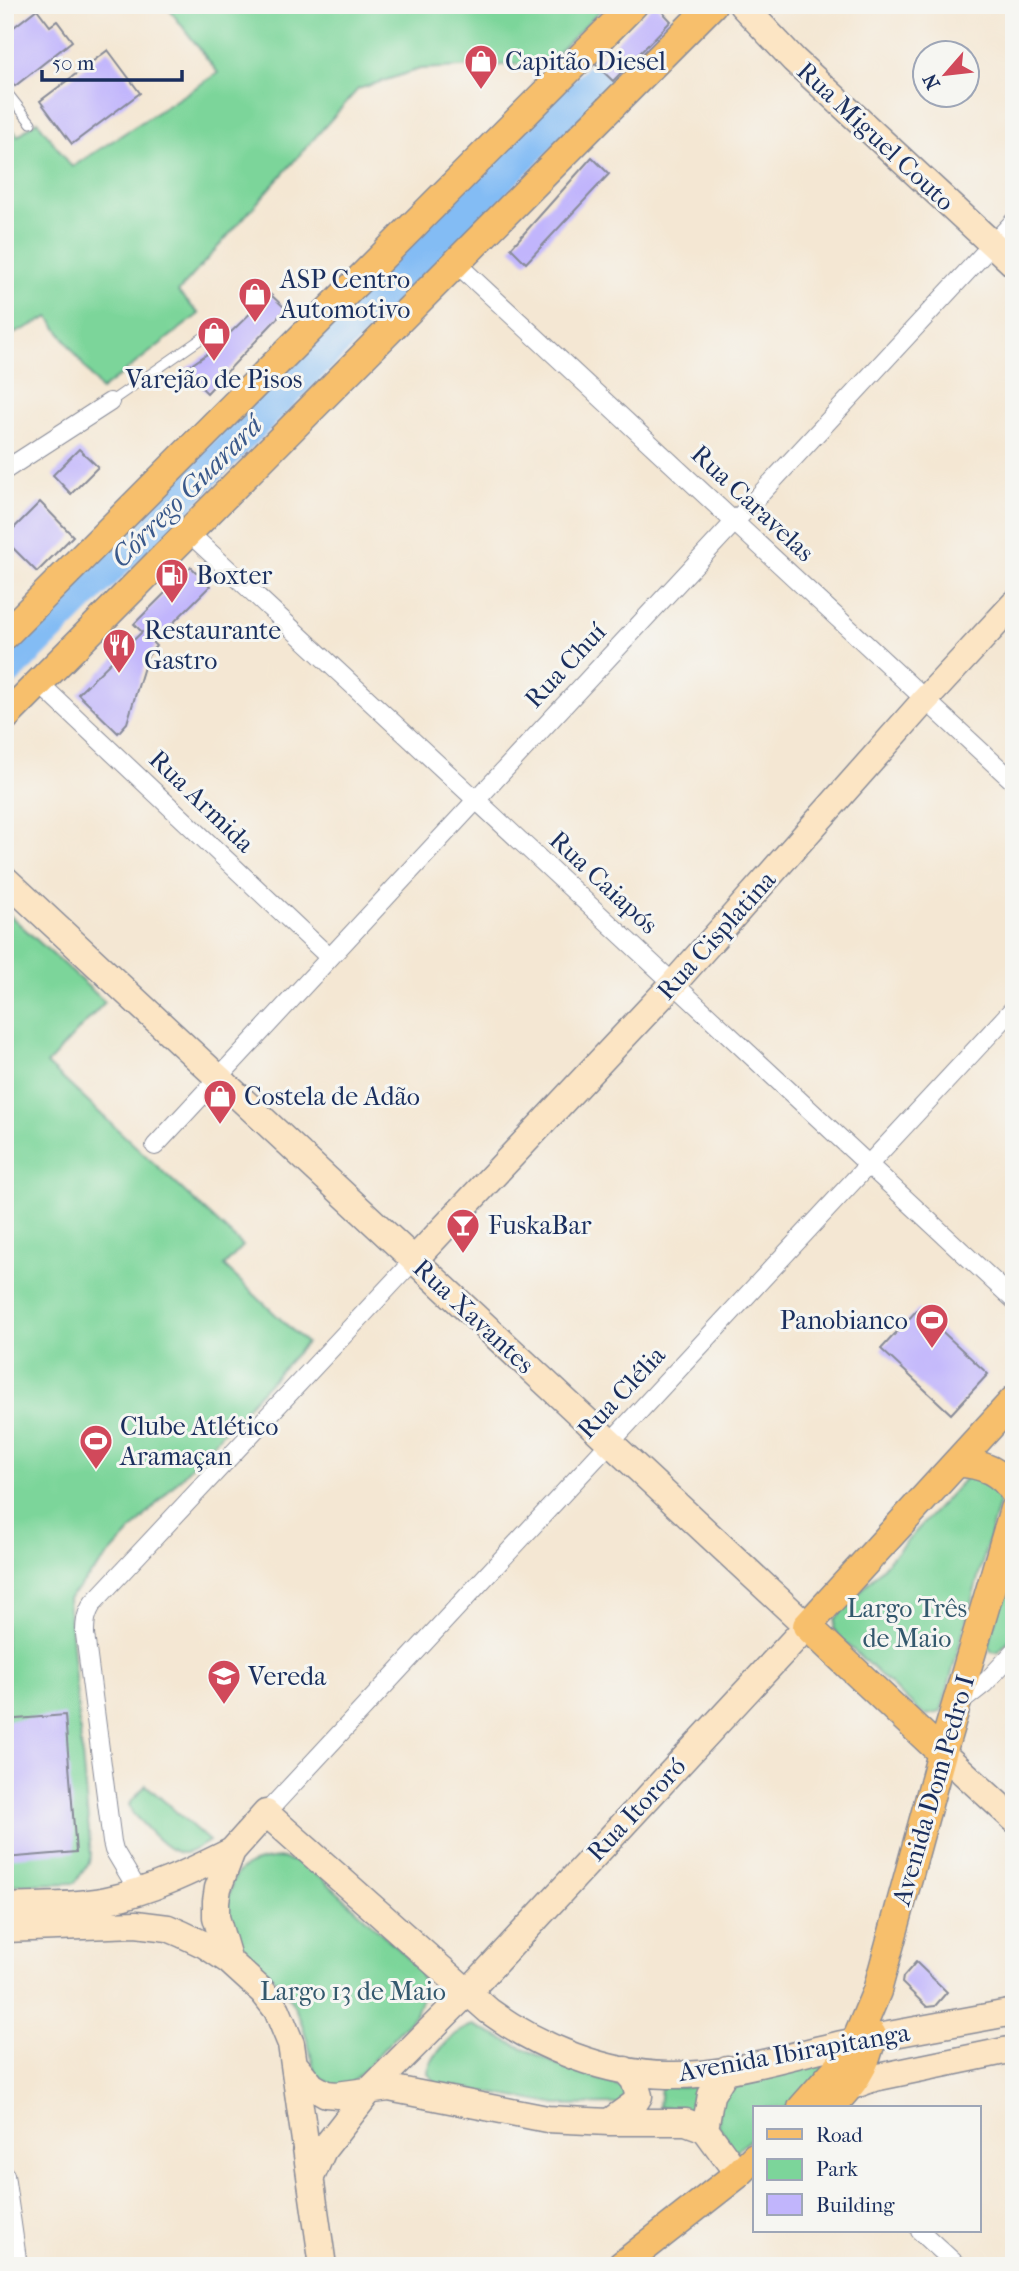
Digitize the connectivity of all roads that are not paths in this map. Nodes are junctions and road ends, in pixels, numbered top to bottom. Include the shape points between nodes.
1 (633, 5) edge
2 (712, 5) edge
3 (742, 5) edge
4 (5, 90) edge
5 (31, 123) dead end
6 (1014, 221) edge
7 (992, 244) junction
8 (456, 263) junction
9 (1014, 264) edge
10 (208, 334) dead end
11 (110, 402) joint
12 (5, 470) edge
13 (734, 522) junction
14 (188, 533) junction
15 (1014, 604) edge
16 (5, 635) edge
17 (39, 682) junction
18 (925, 700) junction
19 (5, 717) edge
20 (1014, 782) edge
21 (476, 799) junction
22 (5, 879) edge
23 (329, 957) junction
24 (674, 983) junction
25 (1014, 1007) edge
26 (217, 1077) junction
27 (155, 1146) dead end
28 (868, 1164) junction
29 (414, 1260) junction
30 (1014, 1300) edge
31 (1014, 1400) edge
32 (610, 1443) junction
33 (957, 1463) junction
34 (1014, 1492) edge
35 (1014, 1509) edge
36 (807, 1626) junction
37 (1014, 1651) edge
38 (956, 1706) junction
39 (942, 1753) junction
40 (266, 1813) junction
41 (1014, 1819) edge
42 (232, 1851) junction
43 (139, 1892) junction
44 (5, 1907) edge
45 (5, 1929) edge
46 (229, 1961) junction
47 (467, 1993) junction
48 (1014, 2012) edge
49 (864, 2040) junction
50 (1014, 2049) edge
51 (294, 2064) junction
52 (727, 2069) junction
53 (625, 2070) junction
54 (852, 2086) junction
55 (370, 2090) junction
56 (805, 2106) edge
57 (832, 2106) edge
58 (609, 2122) junction
59 (705, 2129) junction
60 (749, 2165) edge
61 (5, 2175) edge
62 (311, 2177) junction
63 (921, 2232) edge
64 (9, 2233) edge
65 (18, 2266) edge
66 (323, 2266) edge
67 (621, 2266) edge
68 (958, 2266) edge

1 - 16 main road
2 - 8 main road
3 - 7 street, Rua Miguel Couto via 794,60
4 - 5 lane
6 - 7 street, Rua Chuí
7 - 9 street, Rua Miguel Couto
7 - 13 street, Rua Chuí
8 - 13 street, Rua Caravelas
8 - 14 main road
10 - 11 lane
11 - 12 street
13 - 18 street, Rua Caravelas
13 - 21 street, Rua Chuí
14 - 17 main road
14 - 21 street, Rua Caiapós
15 - 18 street, Rua Cisplatina
17 - 19 main road
17 - 23 street, Rua Armida
18 - 20 street, Rua Caravelas
18 - 24 street, Rua Cisplatina
21 - 23 street, Rua Chuí
21 - 24 street, Rua Caiapós
22 - 26 street, Rua Xavantes
23 - 26 street, Rua Chuí
24 - 28 street, Rua Caiapós
24 - 29 street, Rua Cisplatina
25 - 28 street, Rua Clélia
26 - 27 street, Rua Chuí
26 - 29 street, Rua Xavantes
28 - 30 street, Rua Caiapós
28 - 32 street, Rua Clélia
29 - 32 street, Rua Xavantes
29 - 43 street via 102,1593 84,1619 112,1842
31 - 33 main road
32 - 36 street, Rua Xavantes
32 - 40 street, Rua Clélia
33 - 34 main road via 986,1467
33 - 36 main road
35 - 38 main road, Avenida Dom Pedro I
36 - 39 main road, Rua Xavantes
36 - 47 street, Rua Itororó
37 - 38 street
38 - 39 main road, Avenida Dom Pedro I
39 - 41 street
39 - 49 main road, Avenida Dom Pedro I
40 - 42 street
40 - 47 street
42 - 43 street
42 - 46 street via 216,1901
43 - 44 street via 89,1903
45 - 46 street via 151,1925 183,1934
46 - 51 street via 277,2010
47 - 53 street, Avenida Ibirapitanga via 520,2031 574,2055
47 - 55 street
48 - 49 street, Avenida Ibirapitanga
49 - 52 street, Avenida Ibirapitanga
49 - 54 main road, Avenida Dom Pedro I via 867,2057
49 - 56 main road, Avenida Dom Pedro I
50 - 54 street, Avenida Ibirapitanga
51 - 55 street, Avenida Ibirapitanga via 312,2086 326,2094
51 - 62 street
52 - 53 street, Avenida Ibirapitanga via 668,2075
52 - 59 street via 711,2095
53 - 58 street via 639,2096
54 - 57 main road, Avenida Dom Pedro I
55 - 58 street, Avenida Ibirapitanga via 415,2092 523,2116
55 - 62 street via 323,2150
58 - 59 street, Avenida Ibirapitanga via 687,2122
59 - 60 street
60 - 67 main road
61 - 64 street
62 - 66 street
63 - 68 street
64 - 65 street

